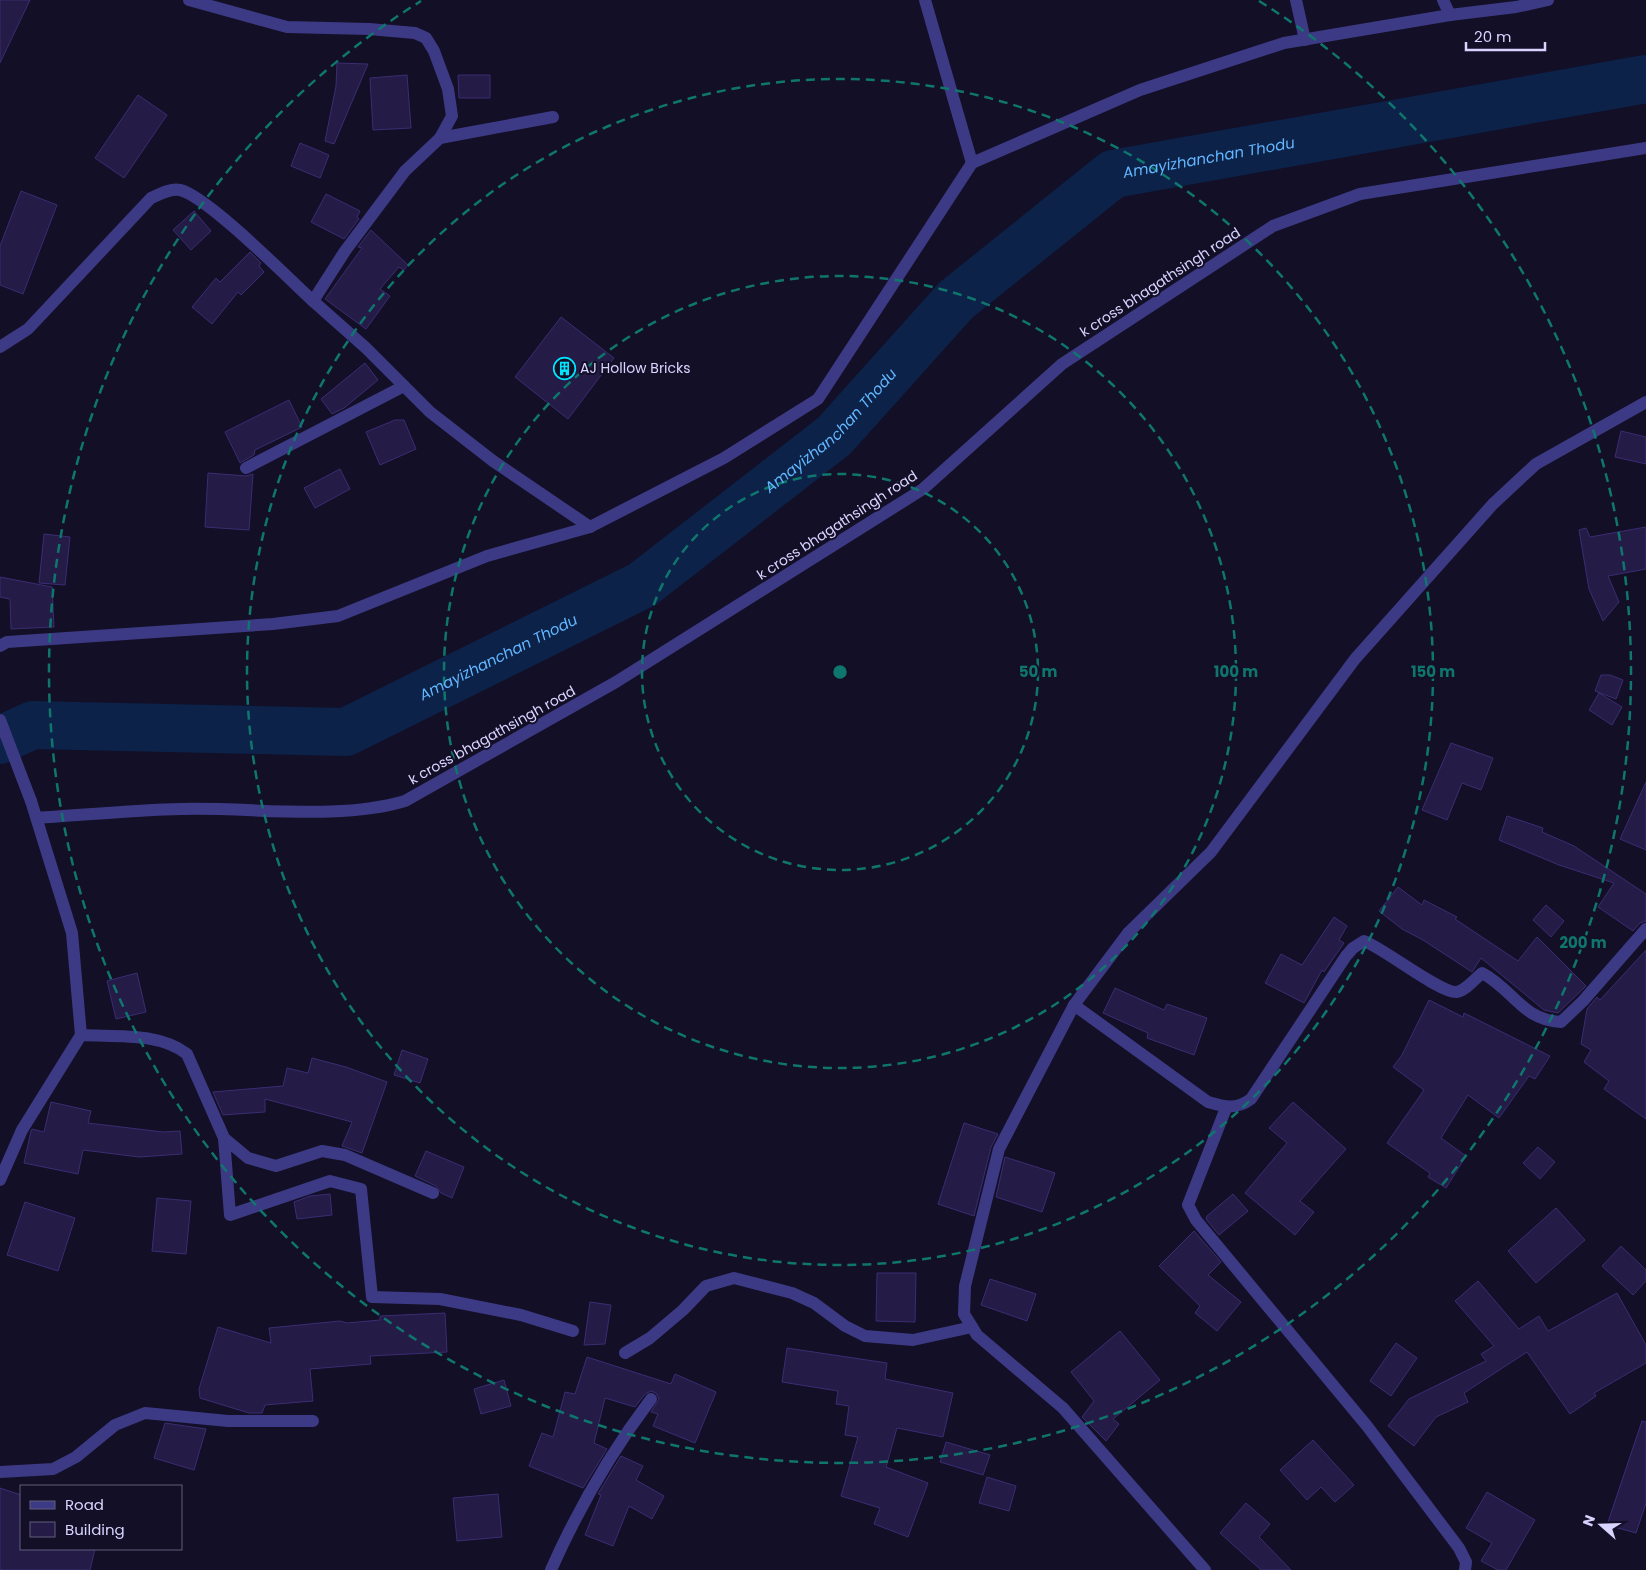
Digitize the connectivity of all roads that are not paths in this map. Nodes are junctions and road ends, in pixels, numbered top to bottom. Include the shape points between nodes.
1 (188, 0) edge
2 (925, 0) edge
3 (1296, 0) edge
4 (1443, 0) edge
5 (1548, 0) edge
6 (1450, 15) junction
7 (1305, 40) junction
8 (553, 117) dead end
9 (440, 138) junction
10 (1646, 148) edge
11 (972, 163) junction
12 (312, 301) junction
13 (0, 347) edge
14 (404, 386) junction
15 (1646, 402) edge
16 (246, 468) dead end
17 (590, 527) junction
18 (0, 646) edge
19 (0, 720) edge
20 (37, 818) junction
21 (1646, 928) edge
22 (1074, 1005) junction
23 (81, 1035) junction
24 (1226, 1108) junction
25 (224, 1138) junction
26 (0, 1180) edge
27 (433, 1192) dead end
28 (972, 1326) junction
29 (573, 1330) dead end
30 (625, 1353) dead end
31 (651, 1399) dead end
32 (313, 1421) dead end
33 (0, 1472) edge
34 (550, 1570) edge
35 (1205, 1570) edge
36 (1465, 1570) edge

1 - 9 street via 287,27 369,29 415,33 426,38 448,89 452,116
2 - 11 street
3 - 7 street
4 - 6 street
5 - 6 street
6 - 7 street
7 - 11 street via 1284,43 1140,90
8 - 9 street
9 - 12 street via 405,171
10 - 20 street, k cross bhagathsingh road via 1360,194 1272,226 1062,364 923,490 616,682 405,801 381,808 342,810 181,809
11 - 17 street via 818,399 724,458
12 - 13 street via 207,205 180,190 163,192 151,198 28,329
12 - 14 street
14 - 16 street
14 - 17 street via 430,412 493,462
15 - 22 street via 1536,464 1493,504 1354,659 1212,852 1128,933
17 - 18 street via 487,556 338,616 273,624 7,642
19 - 20 street
20 - 23 street via 72,933
21 - 24 street via 1561,1022 1547,1022 1534,1016 1491,978 1482,974 1456,992 1440,988 1379,947 1364,941 1346,956 1251,1099 1242,1106
22 - 24 street via 1191,1091
22 - 28 street via 999,1149 965,1286 964,1314
23 - 25 street via 160,1040 178,1047 187,1054
23 - 26 street via 22,1130
24 - 36 street via 1188,1205 1196,1220 1367,1426 1458,1548 1466,1562
25 - 27 street via 248,1158 265,1165 276,1166 322,1151 345,1155
25 - 29 street via 230,1215 330,1180 361,1189 372,1296 440,1300 521,1315
28 - 30 street via 913,1340 865,1336 814,1303 734,1278 706,1286 650,1338
28 - 35 street via 977,1335 1063,1408
31 - 34 street via 619,1441 573,1521
32 - 33 street via 228,1421 145,1413 115,1425 76,1457 53,1469

